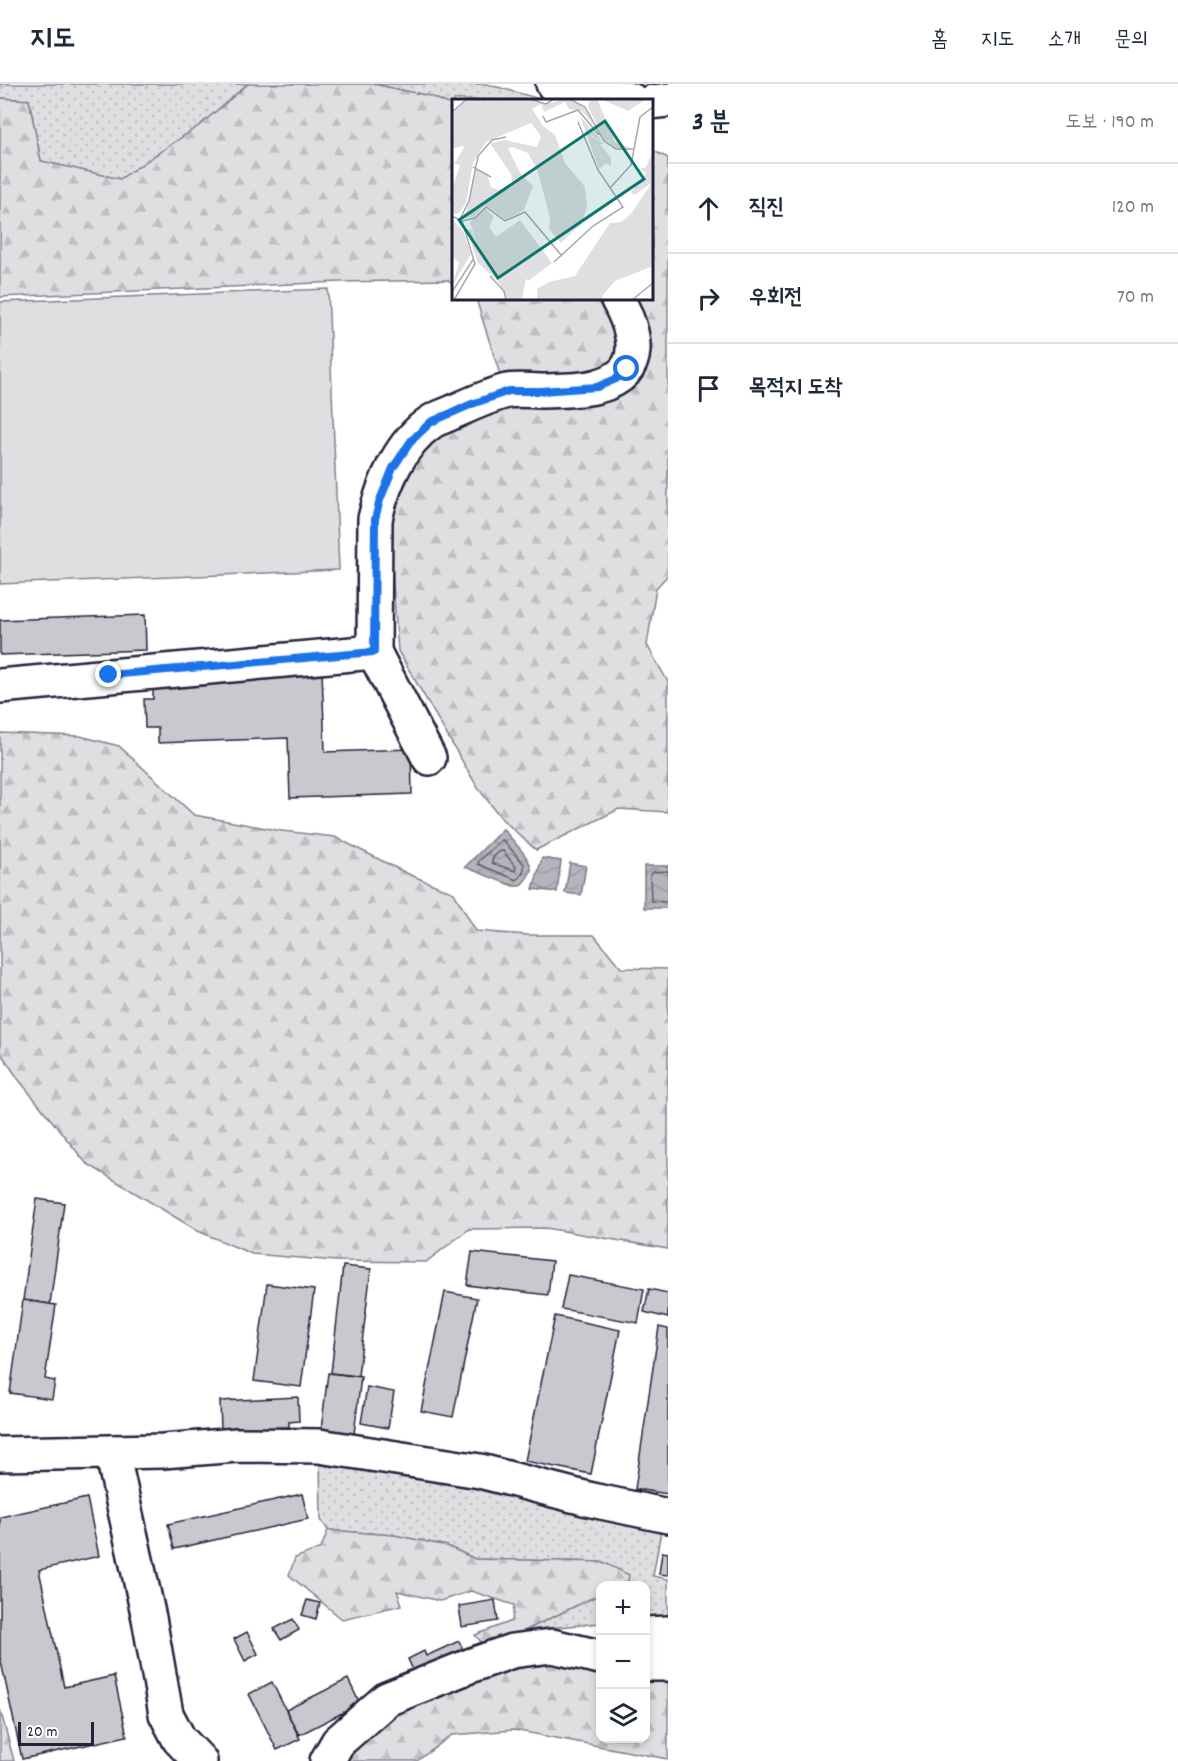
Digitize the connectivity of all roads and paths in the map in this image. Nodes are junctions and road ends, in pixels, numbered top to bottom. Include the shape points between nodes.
1 (553, 84) edge
2 (626, 99) edge
3 (618, 300) edge
4 (374, 652) junction
5 (0, 686) edge
6 (429, 758) dead end
7 (112, 1452) junction
8 (0, 1454) edge
9 (668, 1516) edge
10 (668, 1633) edge
11 (650, 1634) edge
12 (596, 1640) edge
13 (552, 1646) junction
14 (596, 1656) edge
15 (650, 1664) edge
16 (668, 1664) edge
17 (200, 1761) edge
18 (327, 1761) edge

1 - 2 street
3 - 4 street via 631,328 634,350 627,369 616,379 597,387 509,391 431,422 411,441 393,468 375,519
4 - 5 street
4 - 6 street
7 - 8 street
7 - 9 street via 237,1445 319,1446 480,1471
7 - 17 street via 166,1714 179,1739
10 - 11 street
12 - 13 street
13 - 14 street
13 - 18 street via 512,1650 387,1698 338,1742
15 - 16 street

